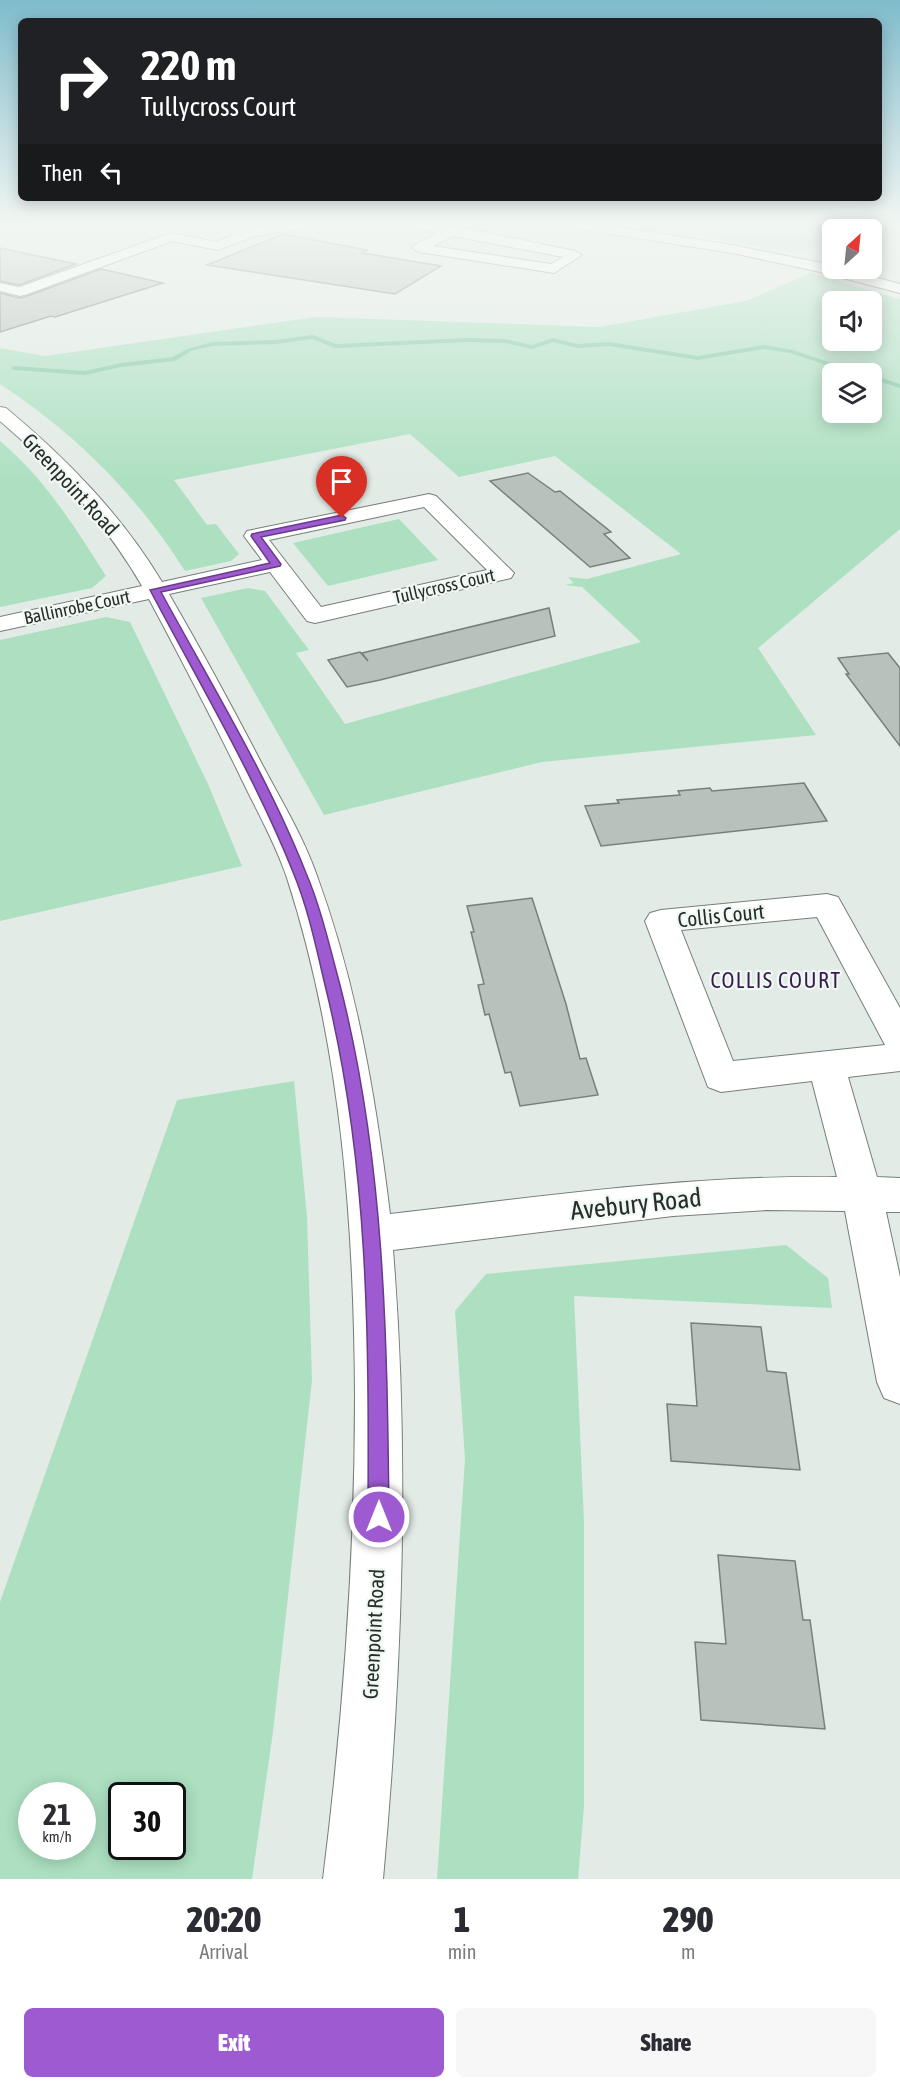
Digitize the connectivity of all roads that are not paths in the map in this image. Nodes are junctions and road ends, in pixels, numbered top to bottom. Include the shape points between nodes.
1 (0, 412) edge
2 (276, 564) junction
3 (155, 590) junction
4 (0, 624) edge
5 (900, 1040) edge
6 (900, 1057) edge
7 (826, 1066) junction
8 (881, 1195) edge
9 (373, 1234) junction
10 (900, 1382) edge
11 (353, 1879) edge

1 - 3 street, Greenpoint Road via 105,515
2 - 2 street, Tullycross Court via 255,536 429,500 503,573 315,616
2 - 3 street
3 - 4 street, Ballinrobe Court
3 - 9 street, Greenpoint Road via 260,786 300,874 346,1038
5 - 7 street, Collis Court via 827,904 661,921 721,1077
6 - 7 street, Collis Court
7 - 8 street
8 - 9 street, Avebury Road via 767,1193 673,1199
8 - 10 street
9 - 11 street, Greenpoint Road via 379,1517 366,1757

